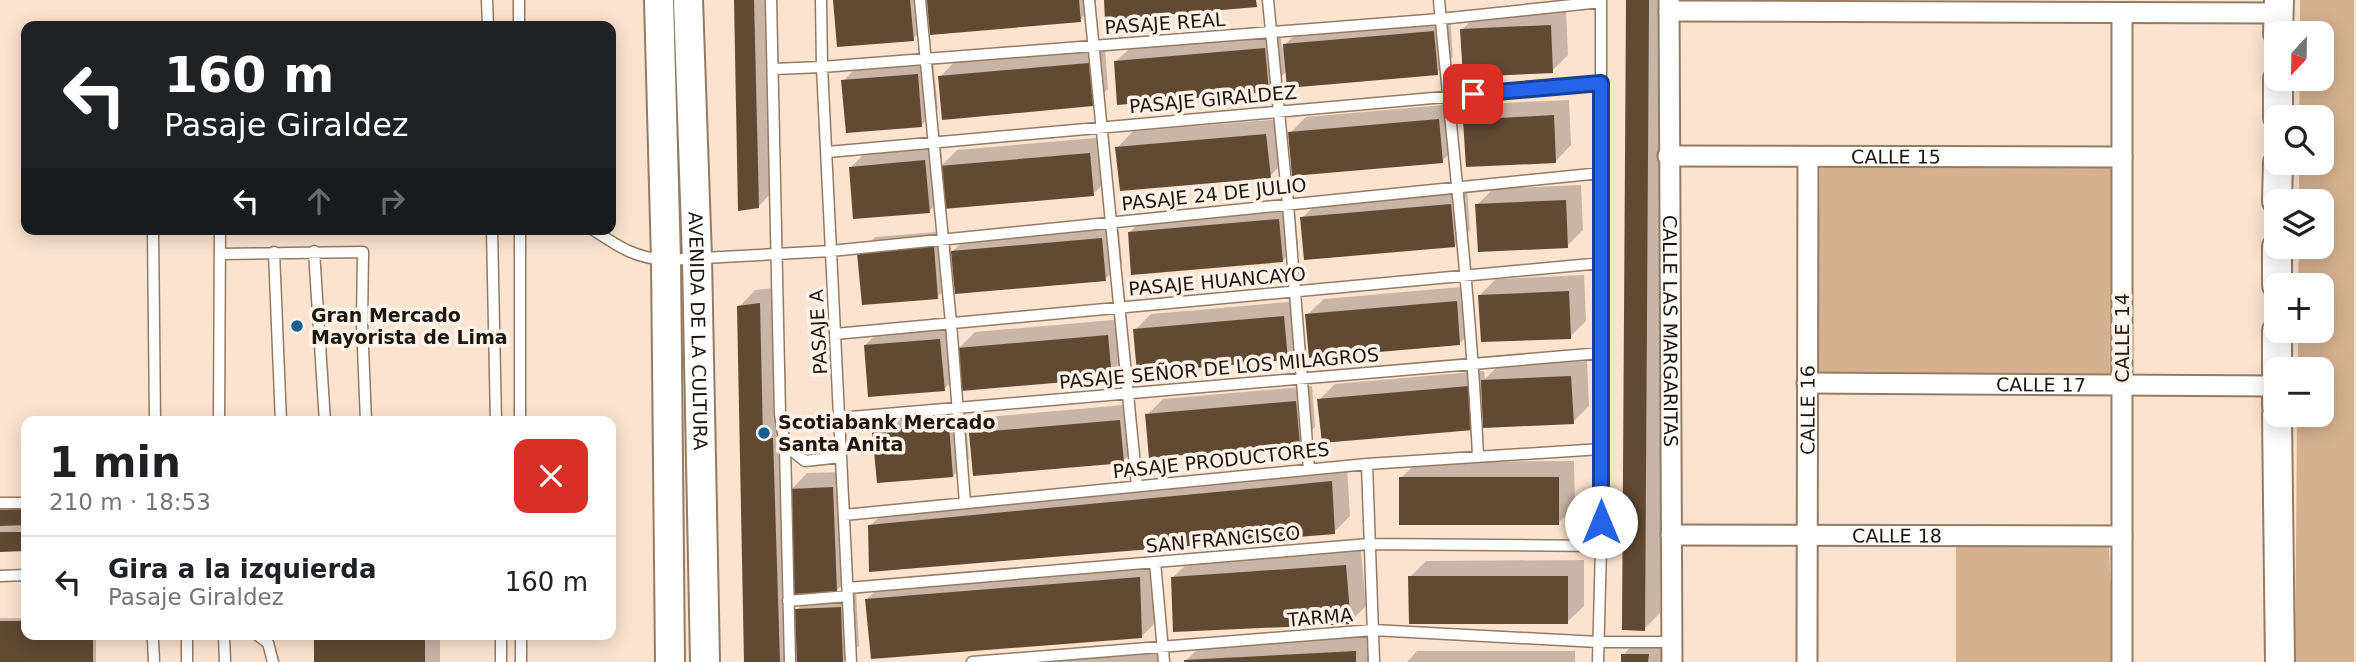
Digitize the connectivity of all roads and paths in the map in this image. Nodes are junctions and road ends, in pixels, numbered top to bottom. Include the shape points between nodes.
1 (487, 0) edge
2 (519, 0) edge
3 (659, 0) edge
4 (688, 0) edge
5 (771, 0) edge
6 (821, 0) edge
7 (920, 0) edge
8 (1089, 0) edge
9 (1268, 0) edge
10 (1438, 0) edge
11 (1601, 1) edge
12 (1669, 6) edge
13 (2122, 13) junction
14 (2279, 16) edge
15 (1440, 19) junction
16 (488, 21) edge
17 (519, 21) edge
18 (1271, 32) junction
19 (1093, 46) junction
20 (925, 59) junction
21 (822, 67) junction
22 (773, 69) junction
23 (1601, 83) junction
24 (1448, 96) junction
25 (1278, 111) junction
26 (1101, 127) junction
27 (933, 141) junction
28 (828, 152) junction
29 (1668, 156) junction
30 (1808, 156) junction
31 (2122, 157) junction
32 (1601, 173) junction
33 (1457, 186) junction
34 (1288, 204) junction
35 (1112, 222) junction
36 (153, 235) edge
37 (220, 235) edge
38 (492, 235) edge
39 (520, 235) edge
40 (601, 235) edge
41 (942, 239) junction
42 (314, 251) junction
43 (831, 251) junction
44 (274, 252) junction
45 (220, 254) junction
46 (777, 254) junction
47 (697, 258) junction
48 (666, 260) junction
49 (1602, 262) junction
50 (1466, 275) junction
51 (1295, 291) junction
52 (1120, 307) junction
53 (951, 323) junction
54 (835, 334) junction
55 (1601, 353) junction
56 (1474, 364) junction
57 (1301, 379) junction
58 (1807, 383) junction
59 (2122, 385) junction
60 (2264, 386) edge
61 (1129, 393) junction
62 (959, 408) junction
63 (155, 416) edge
64 (219, 416) edge
65 (281, 416) edge
66 (325, 416) edge
67 (366, 416) edge
68 (496, 416) edge
69 (520, 416) edge
70 (839, 418) junction
71 (2277, 427) edge
72 (786, 446) junction
73 (1601, 449) junction
74 (1478, 456) junction
75 (841, 457) junction
76 (1367, 464) junction
77 (1309, 470) junction
78 (1138, 486) junction
79 (0, 503) edge
80 (21, 503) edge
81 (965, 503) junction
82 (844, 515) junction
83 (1671, 535) junction
84 (1807, 535) junction
85 (2122, 536) junction
86 (1369, 544) junction
87 (1601, 545) junction
88 (1155, 562) junction
89 (21, 575) edge
90 (0, 576) edge
91 (848, 592) junction
92 (788, 601) junction
93 (1373, 630) junction
94 (153, 640) edge
95 (187, 640) edge
96 (224, 640) edge
97 (264, 640) edge
98 (501, 640) edge
99 (521, 640) edge
100 (1598, 642) junction
101 (1162, 648) junction
102 (1672, 652) edge
103 (154, 662) edge
104 (187, 662) edge
105 (225, 662) edge
106 (273, 662) edge
107 (501, 662) edge
108 (522, 662) edge
109 (670, 662) edge
110 (705, 662) edge
111 (790, 662) edge
112 (851, 662) edge
113 (972, 662) edge
114 (1164, 662) edge
115 (1374, 662) edge
116 (1598, 662) edge
117 (1807, 662) edge
118 (2122, 662) edge
119 (2280, 662) edge

1 - 16 lane
2 - 17 lane
3 - 48 main road, AVENIDA DE LA CULTURA
4 - 47 main road, AVENIDA DE LA CULTURA
5 - 22 lane
6 - 21 lane, PASAJE A
7 - 20 lane
8 - 19 lane
9 - 18 lane
10 - 15 lane
11 - 15 lane, PASAJE REAL
11 - 23 lane
12 - 13 street
12 - 29 street, CALLE LAS MARGARITAS
13 - 14 street
13 - 31 street, CALLE 14
15 - 18 lane, PASAJE REAL
15 - 24 lane
18 - 19 lane, PASAJE REAL
18 - 25 lane
19 - 20 lane, PASAJE REAL
19 - 26 lane
20 - 21 lane, PASAJE REAL
20 - 27 lane
21 - 22 lane, PASAJE REAL
21 - 28 lane, PASAJE A
22 - 46 lane
23 - 24 lane, PASAJE GIRALDEZ
23 - 32 lane
24 - 25 lane, PASAJE GIRALDEZ
24 - 33 lane
25 - 26 lane, PASAJE GIRALDEZ
25 - 34 lane
26 - 27 lane, PASAJE GIRALDEZ
26 - 35 lane
27 - 28 lane, PASAJE GIRALDEZ
27 - 41 lane
28 - 43 lane, PASAJE A
29 - 30 street, CALLE 15
29 - 83 street, CALLE LAS MARGARITAS
30 - 31 street, CALLE 15
30 - 58 street, CALLE 16
31 - 59 street, CALLE 14
32 - 33 lane, PASAJE 24 DE JULIO
32 - 49 lane
33 - 34 lane, PASAJE 24 DE JULIO
33 - 50 lane
34 - 35 lane, PASAJE 24 DE JULIO
34 - 51 lane
35 - 41 lane, PASAJE 24 DE JULIO
35 - 52 lane
36 - 63 lane
37 - 45 lane
38 - 68 lane
39 - 69 lane
40 - 48 lane, PASAJE 24 DE JULIO via 645,259
41 - 43 lane, PASAJE 24 DE JULIO
41 - 53 lane
42 - 44 lane
42 - 66 lane
42 - 67 lane via 363,252
43 - 46 lane, PASAJE 24 DE JULIO
43 - 54 lane, PASAJE A
44 - 45 lane
44 - 65 lane
45 - 64 lane
46 - 47 lane, PASAJE 24 DE JULIO
46 - 72 lane via 780,414
47 - 48 lane, PASAJE 24 DE JULIO
47 - 110 main road, AVENIDA DE LA CULTURA
48 - 109 main road, AVENIDA DE LA CULTURA
49 - 50 lane, PASAJE HUANCAYO
49 - 55 lane
50 - 51 lane, PASAJE HUANCAYO
50 - 56 lane
51 - 52 lane, PASAJE HUANCAYO
51 - 57 lane
52 - 53 lane, PASAJE HUANCAYO
52 - 61 lane
53 - 54 lane, PASAJE HUANCAYO
53 - 62 lane
54 - 70 lane, PASAJE A
55 - 56 lane, PASAJE SEÑOR DE LOS MILAGROS
55 - 73 lane
56 - 57 lane, PASAJE SEÑOR DE LOS MILAGROS
56 - 74 lane
57 - 61 lane, PASAJE SEÑOR DE LOS MILAGROS
57 - 77 lane
58 - 59 street, CALLE 17
58 - 84 street, CALLE 16
59 - 60 street, CALLE 17
59 - 85 street, CALLE 14
61 - 62 lane, PASAJE SEÑOR DE LOS MILAGROS
61 - 78 lane
62 - 70 lane, PASAJE SEÑOR DE LOS MILAGROS
62 - 81 lane
70 - 75 lane, PASAJE A
71 - 119 main road
72 - 75 lane via 805,461
72 - 92 lane
73 - 74 lane, PASAJE PRODUCTORES
73 - 87 lane
74 - 76 lane, PASAJE PRODUCTORES
75 - 82 lane, PASAJE A
76 - 77 lane, PASAJE PRODUCTORES
76 - 86 lane
77 - 78 lane, PASAJE PRODUCTORES
78 - 81 lane, PASAJE PRODUCTORES
79 - 80 lane
81 - 82 lane, PASAJE PRODUCTORES
82 - 91 lane, PASAJE A
83 - 84 street, CALLE 18
83 - 102 street, CALLE LAS MARGARITAS
84 - 85 street, CALLE 18
84 - 117 street, CALLE 16
85 - 118 street, CALLE 14
86 - 87 lane, SAN FRANCISCO
86 - 88 lane, SAN FRANCISCO
86 - 93 lane
87 - 100 lane
88 - 91 lane, SAN FRANCISCO
88 - 101 lane
89 - 90 lane
91 - 92 lane, SAN FRANCISCO
91 - 112 lane, PASAJE A
92 - 111 lane
93 - 100 lane, TARMA
93 - 101 lane, TARMA
93 - 115 lane
94 - 103 lane
95 - 104 lane
96 - 105 lane
97 - 106 lane
98 - 107 lane
99 - 108 lane
100 - 102 lane, TARMA
100 - 116 lane
101 - 113 lane, TARMA
101 - 114 lane

